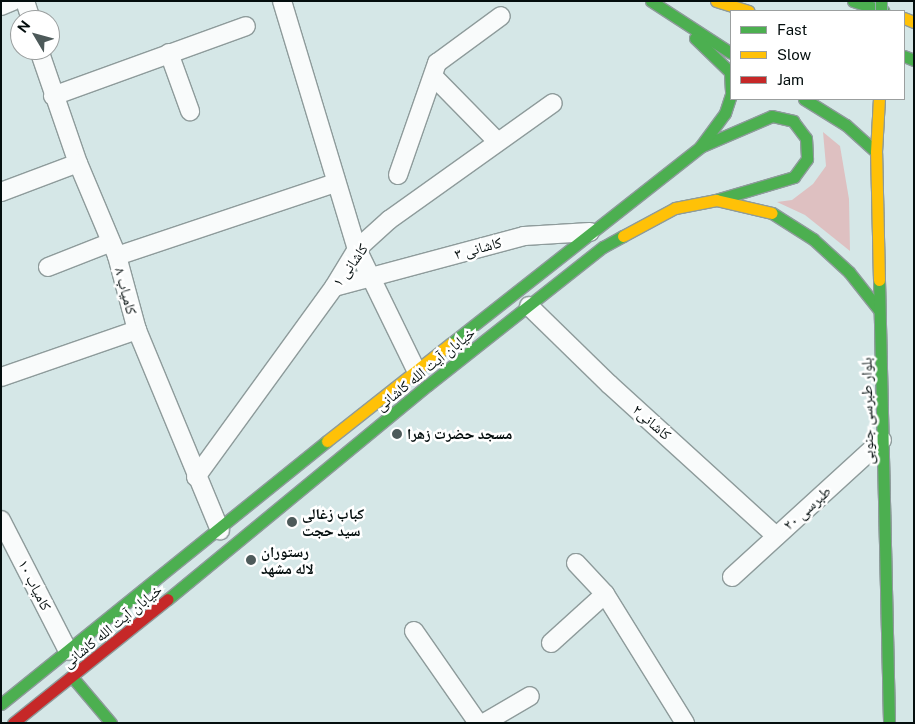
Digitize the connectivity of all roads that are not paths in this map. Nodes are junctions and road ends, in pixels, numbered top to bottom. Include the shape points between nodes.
1 (14, 1) edge
2 (282, 1) edge
3 (651, 1) edge
4 (716, 1) edge
5 (853, 1) edge
6 (1, 6) edge
7 (745, 10) edge
8 (879, 10) edge
9 (501, 16) dead end
10 (678, 20) junction
11 (246, 26) dead end
12 (730, 52) edge
13 (169, 53) junction
14 (42, 60) edge
15 (730, 72) edge
16 (434, 77) junction
17 (53, 96) junction
18 (730, 96) edge
19 (806, 100) edge
20 (879, 100) edge
21 (553, 103) dead end
22 (190, 111) dead end
23 (497, 141) junction
24 (700, 147) junction
25 (876, 152) junction
26 (78, 163) junction
27 (398, 174) dead end
28 (335, 183) junction
29 (1, 192) edge
30 (716, 200) junction
31 (590, 232) junction
32 (357, 249) junction
33 (113, 250) junction
34 (48, 268) dead end
35 (369, 278) junction
36 (334, 287) junction
37 (528, 306) junction
38 (880, 310) junction
39 (137, 330) junction
40 (416, 370) junction
41 (1, 377) edge
42 (882, 440) junction
43 (196, 477) junction
44 (1, 520) edge
45 (220, 530) junction
46 (776, 536) junction
47 (576, 563) dead end
48 (732, 576) dead end
49 (605, 594) junction
50 (414, 631) dead end
51 (551, 643) dead end
52 (68, 651) junction
53 (73, 678) junction
54 (530, 696) dead end
55 (1, 704) edge
56 (12, 723) edge
57 (111, 723) edge
58 (478, 723) edge
59 (484, 723) edge
60 (684, 723) edge
61 (889, 723) edge

1 - 6 street
2 - 28 street
3 - 10 main road
4 - 7 main road
5 - 8 main road
9 - 16 street via 437,63
10 - 12 main road
10 - 15 main road, خیابان آیت الله کاشانی
11 - 13 street
13 - 17 street
13 - 22 street
14 - 17 street, کامیاب ۸
16 - 23 street
16 - 27 street
17 - 26 street, کامیاب ۸
18 - 24 main road, خیابان آیت الله کاشانی via 725,113
19 - 25 main road via 846,125
20 - 25 main road, بلوار طبرسی جنوبی
21 - 23 street, کاشانی ۱
23 - 32 street, کاشانی ۱ via 389,220
24 - 30 main road via 772,116 793,121 806,138 807,159 794,177
24 - 31 main road, خیابان آیت الله کاشانی
25 - 38 main road, بلوار طبرسی جنوبی
26 - 29 street
26 - 33 street, کامیاب ۸
28 - 32 street
28 - 33 street
30 - 37 main road, خیابان آیت الله کاشانی via 674,208 603,248
30 - 38 main road, خیابان آیت الله کاشانی via 776,214 813,239 849,272
31 - 35 street, کاشانی ۳ via 524,236
31 - 40 main road, خیابان آیت الله کاشانی
32 - 35 street
32 - 36 street, کاشانی ۱
33 - 34 street
33 - 39 street, کامیاب ۸
35 - 36 street, کاشانی ۳
35 - 40 street
36 - 43 street, کاشانی ۱
37 - 46 street, کاشانی۲
37 - 53 main road, خیابان آیت الله کاشانی
38 - 42 main road, بلوار طبرسی جنوبی
39 - 41 street
39 - 43 street, کامیاب ۸
40 - 45 main road, خیابان آیت الله کاشانی
42 - 46 street, طبرسی ۲۰
42 - 61 main road, بلوار طبرسی جنوبی
43 - 45 street, کامیاب ۸
44 - 52 street, کامیاب ۱۰
45 - 52 main road, خیابان آیت الله کاشانی
46 - 48 street, طبرسی ۲۰
47 - 49 street
49 - 51 street
49 - 60 street
50 - 58 street
52 - 55 main road, خیابان آیت الله کاشانی
53 - 56 main road, خیابان آیت الله کاشانی
53 - 57 main road
54 - 59 street

